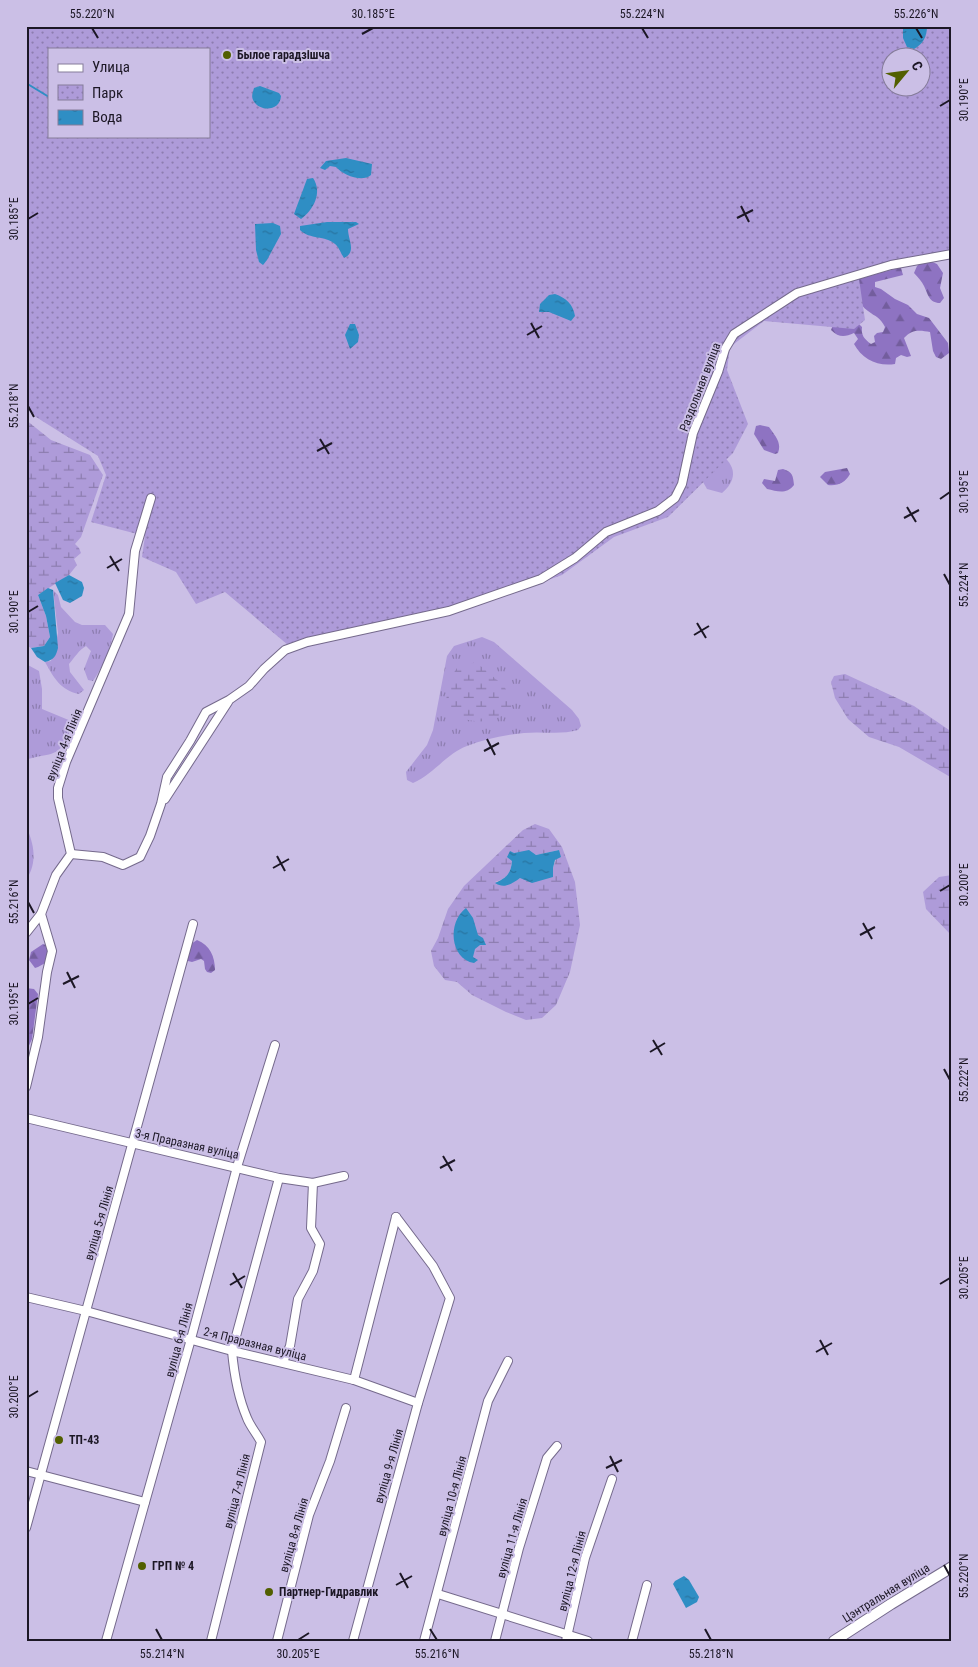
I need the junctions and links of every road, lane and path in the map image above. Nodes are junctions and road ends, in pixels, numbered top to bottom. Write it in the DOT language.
graph roads {
  1 [pos="952,254"];
  2 [pos="151,498"];
  3 [pos="229,700"];
  4 [pos="161,804"];
  5 [pos="71,854"];
  6 [pos="41,914"];
  7 [pos="193,924"];
  8 [pos="26,933"];
  9 [pos="275,1045"];
  10 [pos="26,1088"];
  11 [pos="26,1118"];
  12 [pos="132,1144"];
  13 [pos="237,1167"];
  14 [pos="344,1176"];
  15 [pos="279,1178"];
  16 [pos="312,1183"];
  17 [pos="26,1297"];
  18 [pos="86,1311"];
  19 [pos="191,1339"];
  20 [pos="232,1351"];
  21 [pos="508,1361"];
  22 [pos="283,1362"];
  23 [pos="354,1380"];
  24 [pos="418,1403"];
  25 [pos="346,1408"];
  26 [pos="557,1446"];
  27 [pos="26,1471"];
  28 [pos="41,1475"];
  29 [pos="612,1479"];
  30 [pos="145,1502"];
  31 [pos="26,1528"];
  32 [pos="952,1567"];
  33 [pos="647,1585"];
  34 [pos="438,1594"];
  35 [pos="503,1613"];
  36 [pos="567,1638"];
  37 [pos="106,1641"];
  38 [pos="211,1641"];
  39 [pos="277,1641"];
  40 [pos="353,1641"];
  41 [pos="424,1641"];
  42 [pos="495,1641"];
  43 [pos="588,1641"];
  44 [pos="632,1641"];
  45 [pos="834,1641"];
  1 -- 3 [label="street, Раздольная вуліца"];
  2 -- 5 [label="street, вуліца 4-я Лінія"];
  3 -- 4 [label="street"];
  3 -- 4 [label="street"];
  4 -- 5 [label="street"];
  5 -- 6 [label="street"];
  6 -- 8 [label="street"];
  6 -- 10 [label="street"];
  7 -- 12 [label="street, вуліца 5-я Лінія"];
  9 -- 13 [label="street, вуліца 6-я Лінія"];
  11 -- 12 [label="street, 3-я Праразная вуліца"];
  12 -- 13 [label="street, 3-я Праразная вуліца"];
  12 -- 18 [label="street, вуліца 5-я Лінія"];
  13 -- 15 [label="street, 3-я Праразная вуліца"];
  13 -- 19 [label="street, вуліца 6-я Лінія"];
  14 -- 16 [label="street, 3-я Праразная вуліца"];
  15 -- 16 [label="street, 3-я Праразная вуліца"];
  15 -- 20 [label="street"];
  16 -- 22 [label="street"];
  17 -- 18 [label="street, 2-я Праразная вуліца"];
  18 -- 19 [label="street, 2-я Праразная вуліца"];
  18 -- 28 [label="street, вуліца 5-я Лінія"];
  19 -- 20 [label="street, 2-я Праразная вуліца"];
  19 -- 30 [label="street, вуліца 6-я Лінія"];
  20 -- 22 [label="street, 2-я Праразная вуліца"];
  20 -- 38 [label="street, вуліца 7-я Лінія"];
  21 -- 34 [label="street, вуліца 10-я Лінія"];
  22 -- 23 [label="street, 2-я Праразная вуліца"];
  23 -- 24 [label="street, 2-я Праразная вуліца"];
  23 -- 24 [label="street, вуліца 9-я Лінія"];
  24 -- 40 [label="street, вуліца 9-я Лінія"];
  25 -- 39 [label="street, вуліца 8-я Лінія"];
  26 -- 35 [label="street, вуліца 11-я Лінія"];
  27 -- 28 [label="street"];
  28 -- 30 [label="street"];
  28 -- 31 [label="street, вуліца 5-я Лінія"];
  29 -- 36 [label="street, вуліца 12-я Лінія"];
  30 -- 37 [label="street, вуліца 6-я Лінія"];
  32 -- 45 [label="street, Цэнтральная вуліца"];
  33 -- 44 [label="street"];
  34 -- 35 [label="street"];
  34 -- 41 [label="street, вуліца 10-я Лінія"];
  35 -- 36 [label="street"];
  35 -- 42 [label="street, вуліца 11-я Лінія"];
  36 -- 43 [label="street"];
}
